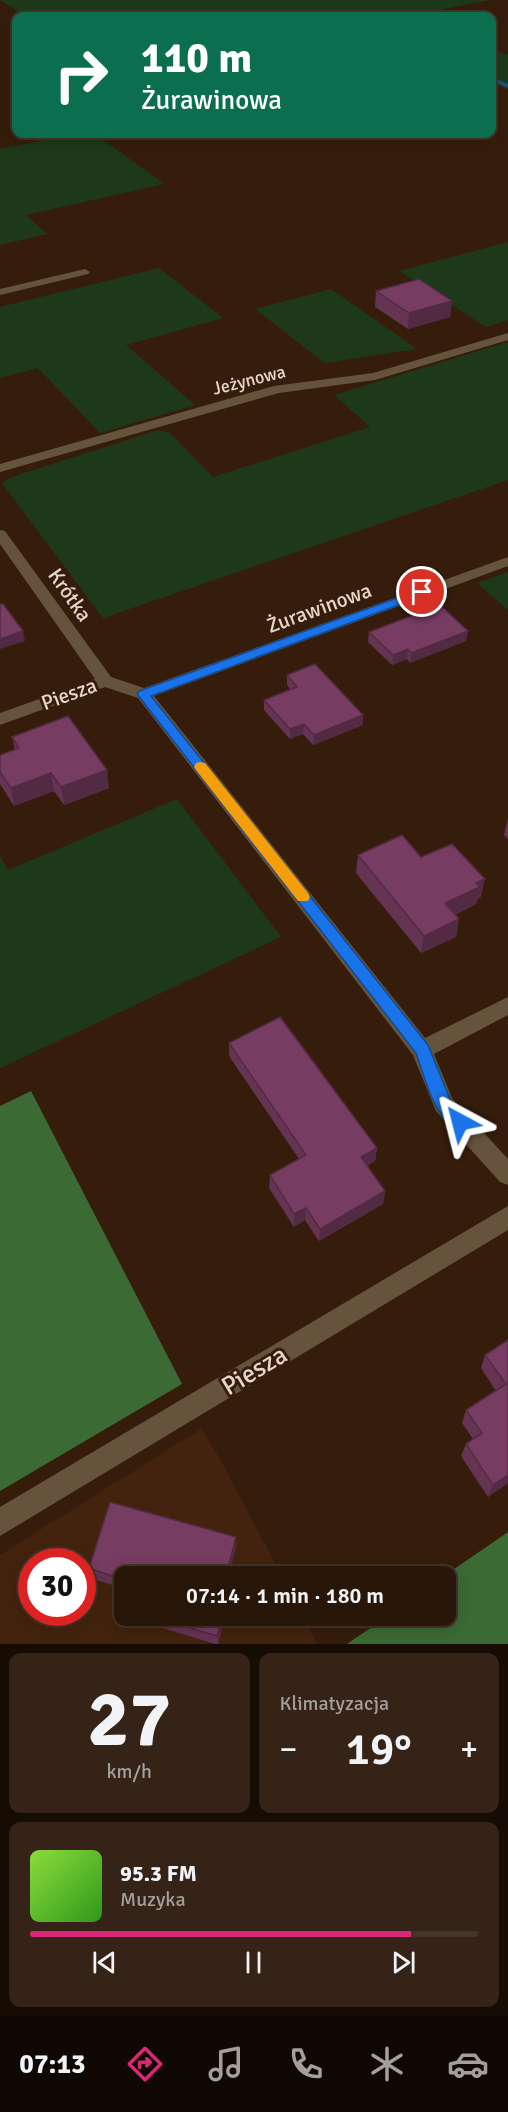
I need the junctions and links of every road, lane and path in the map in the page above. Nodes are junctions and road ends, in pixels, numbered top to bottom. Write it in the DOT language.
graph roads {
  1 [pos="85,272"];
  2 [pos="0,292"];
  3 [pos="508,336"];
  4 [pos="0,468"];
  5 [pos="0,534"];
  6 [pos="508,561"];
  7 [pos="105,681"];
  8 [pos="144,694"];
  9 [pos="0,719"];
  10 [pos="508,1005"];
  11 [pos="422,1050"];
  12 [pos="508,1175"];
  13 [pos="508,1217"];
  14 [pos="0,1522"];
  1 -- 2 [label="lane"];
  3 -- 4 [label="street, Jeżynowa"];
  5 -- 7 [label="street, Krótka"];
  6 -- 8 [label="street, Żurawinowa"];
  7 -- 8 [label="street, Piesza"];
  7 -- 9 [label="street, Piesza"];
  8 -- 11 [label="street"];
  10 -- 11 [label="street"];
  11 -- 12 [label="street"];
  13 -- 14 [label="street, Piesza"];
}
